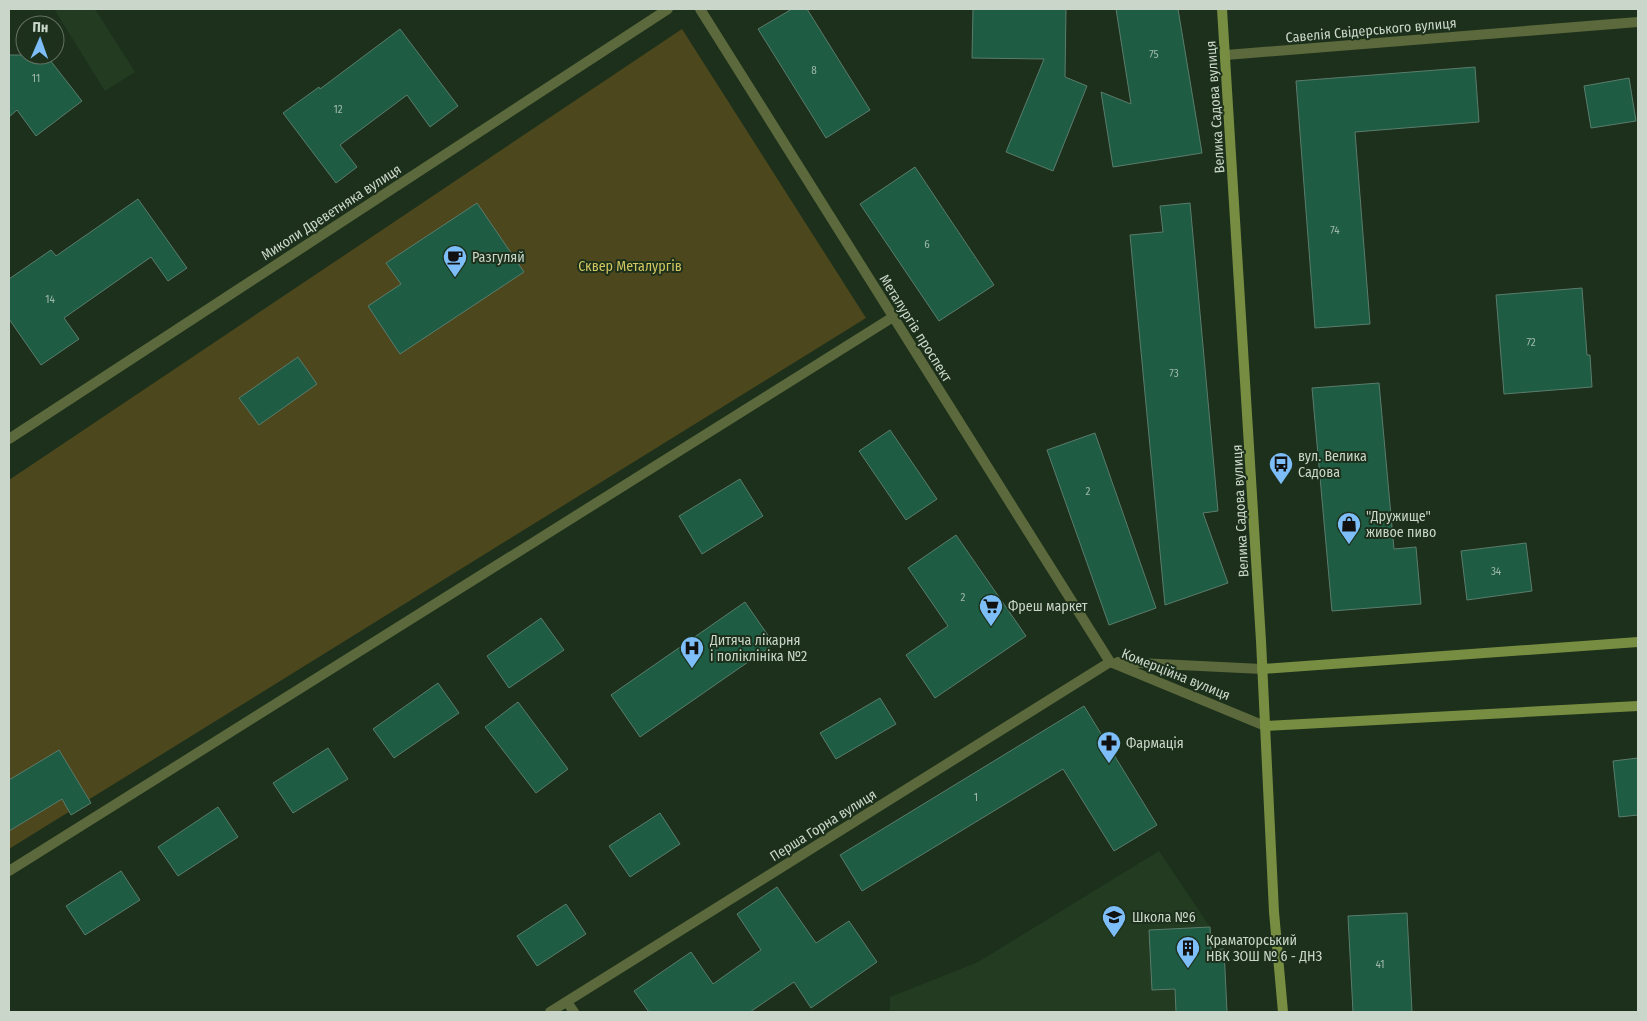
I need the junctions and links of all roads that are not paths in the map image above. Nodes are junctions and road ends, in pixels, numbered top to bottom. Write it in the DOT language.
graph roads {
  1 [pos="668,9"];
  2 [pos="700,9"];
  3 [pos="1222,9"];
  4 [pos="1638,22"];
  5 [pos="1226,56"];
  6 [pos="893,317"];
  7 [pos="9,439"];
  8 [pos="1638,642"];
  9 [pos="1110,662"];
  10 [pos="1262,669"];
  11 [pos="1638,706"];
  12 [pos="1265,726"];
  13 [pos="9,871"];
  14 [pos="567,1002"];
  15 [pos="550,1012"];
  16 [pos="574,1012"];
  17 [pos="1283,1012"];
  1 -- 7 [label="street, Миколи Древетняка вулиця"];
  2 -- 6 [label="street, Металургів проспект"];
  3 -- 5 [label="street, Велика Садова вулиця"];
  4 -- 5 [label="street, Савелія Свідерського вулиця"];
  5 -- 10 [label="street, Велика Садова вулиця"];
  6 -- 9 [label="street, Металургів проспект"];
  6 -- 13 [label="street"];
  8 -- 10 [label="street, Комерційна вулиця"];
  9 -- 10 [label="street, Комерційна вулиця"];
  9 -- 12 [label="street, Комерційна вулиця"];
  9 -- 14 [label="street, Перша Горна вулиця"];
  10 -- 12 [label="street, Велика Садова вулиця"];
  11 -- 12 [label="street, Комерційна вулиця"];
  12 -- 17 [label="street, Велика Садова вулиця"];
  14 -- 15 [label="street, Перша Горна вулиця"];
  14 -- 16 [label="street"];
}
